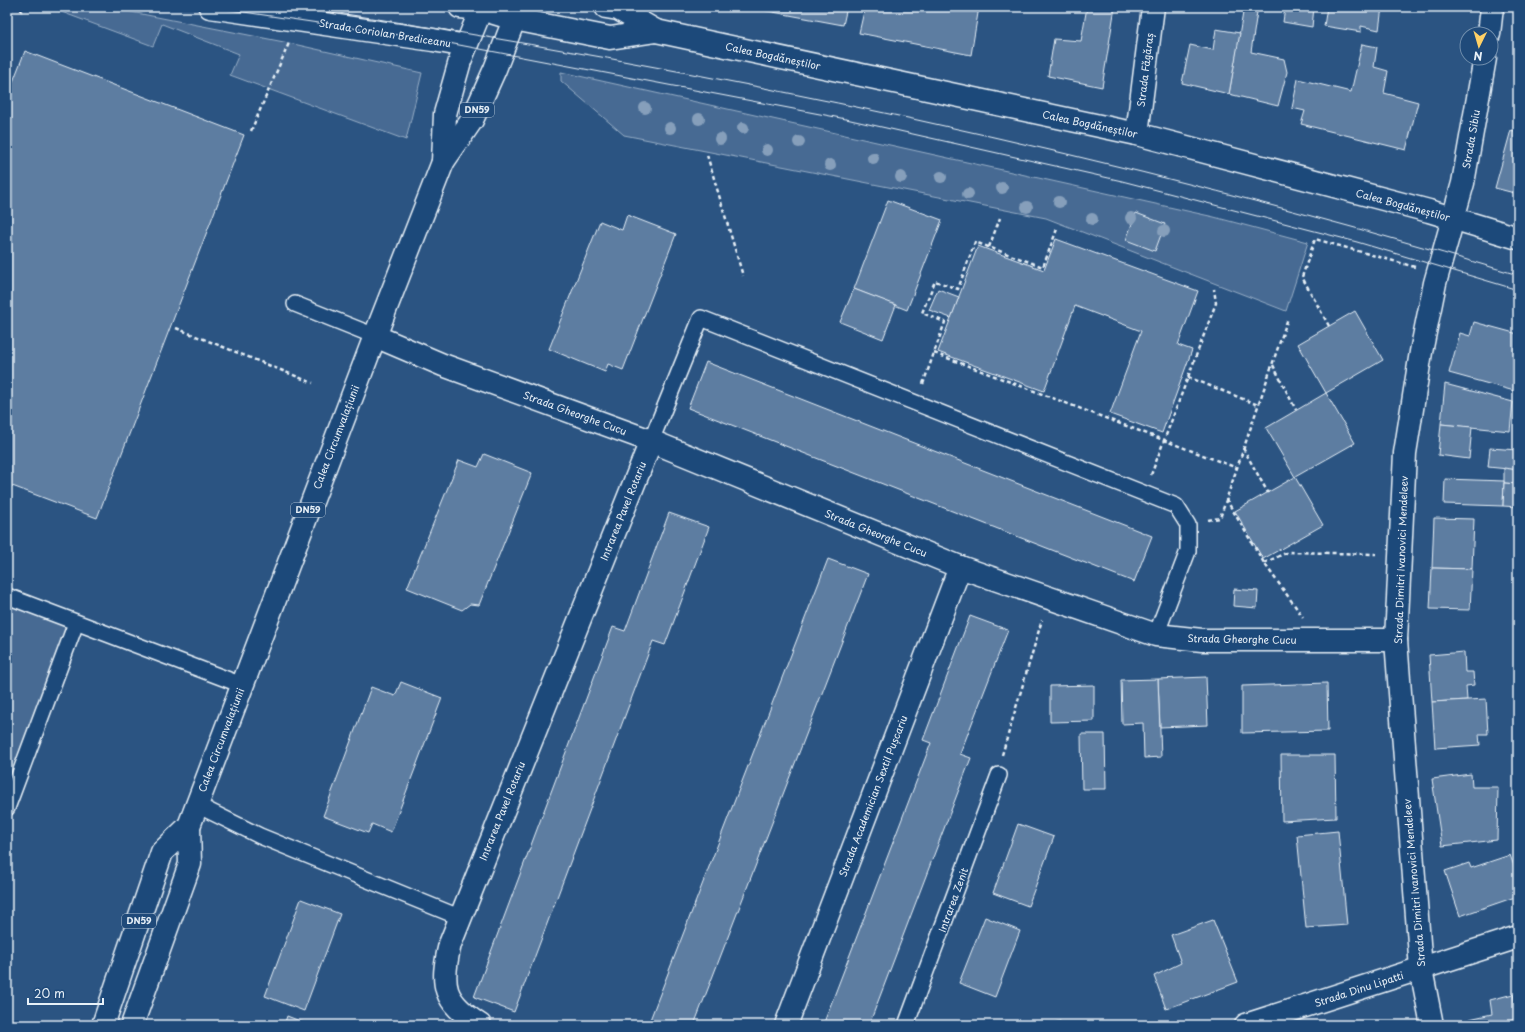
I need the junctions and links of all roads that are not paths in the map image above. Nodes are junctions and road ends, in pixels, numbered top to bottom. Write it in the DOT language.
graph roads {
  1 [pos="210,7"];
  2 [pos="606,7"];
  3 [pos="1153,7"];
  4 [pos="1492,7"];
  5 [pos="477,8"];
  6 [pos="516,13"];
  7 [pos="1490,26"];
  8 [pos="656,31"];
  9 [pos="466,46"];
  10 [pos="1484,66"];
  11 [pos="1137,134"];
  12 [pos="443,162"];
  13 [pos="1453,218"];
  14 [pos="1518,238"];
  15 [pos="295,304"];
  16 [pos="375,336"];
  17 [pos="651,441"];
  18 [pos="960,567"];
  19 [pos="7,596"];
  20 [pos="76,623"];
  21 [pos="1156,634"];
  22 [pos="1396,640"];
  23 [pos="242,685"];
  24 [pos="999,776"];
  25 [pos="196,805"];
  26 [pos="7,808"];
  27 [pos="188,826"];
  28 [pos="459,917"];
  29 [pos="1518,937"];
  30 [pos="1421,969"];
  31 [pos="102,1025"];
  32 [pos="132,1025"];
  33 [pos="480,1025"];
  34 [pos="786,1025"];
  35 [pos="906,1025"];
  36 [pos="1246,1025"];
  37 [pos="1432,1025"];
  1 -- 9 [label="street, Strada Coriolan Brediceanu"];
  2 -- 8 [label="street, Calea Bogdăneștilor"];
  3 -- 11 [label="street, Strada Făgăraș"];
  4 -- 7 [label="street"];
  5 -- 6 [label="street, Calea Bogdăneștilor"];
  5 -- 9 [label="street, Calea Circumvalațiunii / DN59"];
  6 -- 8 [label="street, Calea Bogdăneștilor"];
  6 -- 12 [label="street, Calea Circumvalațiunii / DN59"];
  8 -- 11 [label="street, Calea Bogdăneștilor"];
  9 -- 12 [label="street, Calea Circumvalațiunii / DN59"];
  10 -- 13 [label="street, Strada Sibiu"];
  11 -- 13 [label="street, Calea Bogdăneștilor"];
  12 -- 16 [label="street, Calea Circumvalațiunii / DN59"];
  13 -- 14 [label="street, Calea Bogdăneștilor"];
  13 -- 22 [label="street, Strada Dimitri Ivanovici Mendeleev"];
  15 -- 16 [label="lane"];
  16 -- 17 [label="street, Strada Gheorghe Cucu"];
  16 -- 23 [label="street, Calea Circumvalațiunii / DN59"];
  17 -- 18 [label="street, Strada Gheorghe Cucu"];
  17 -- 21 [label="lane"];
  17 -- 28 [label="street, Intrarea Pavel Rotariu"];
  18 -- 21 [label="street, Strada Gheorghe Cucu"];
  18 -- 34 [label="street, Strada Academician Sextil Pușcariu"];
  19 -- 20 [label="lane"];
  20 -- 23 [label="lane"];
  20 -- 26 [label="lane"];
  21 -- 22 [label="street, Strada Gheorghe Cucu"];
  22 -- 30 [label="street, Strada Dimitri Ivanovici Mendeleev"];
  23 -- 25 [label="street, Calea Circumvalațiunii / DN59"];
  24 -- 35 [label="lane, Intrarea Zenit"];
  25 -- 27 [label="street, Calea Circumvalațiunii / DN59"];
  25 -- 28 [label="lane"];
  27 -- 31 [label="street, Calea Circumvalațiunii / DN59"];
  27 -- 32 [label="street, Calea Circumvalațiunii / DN59"];
  28 -- 33 [label="street, Intrarea Pavel Rotariu"];
  29 -- 30 [label="street, Strada Dinu Lipatti"];
  30 -- 36 [label="street, Strada Dinu Lipatti"];
  30 -- 37 [label="street, Strada Dimitri Ivanovici Mendeleev"];
}
